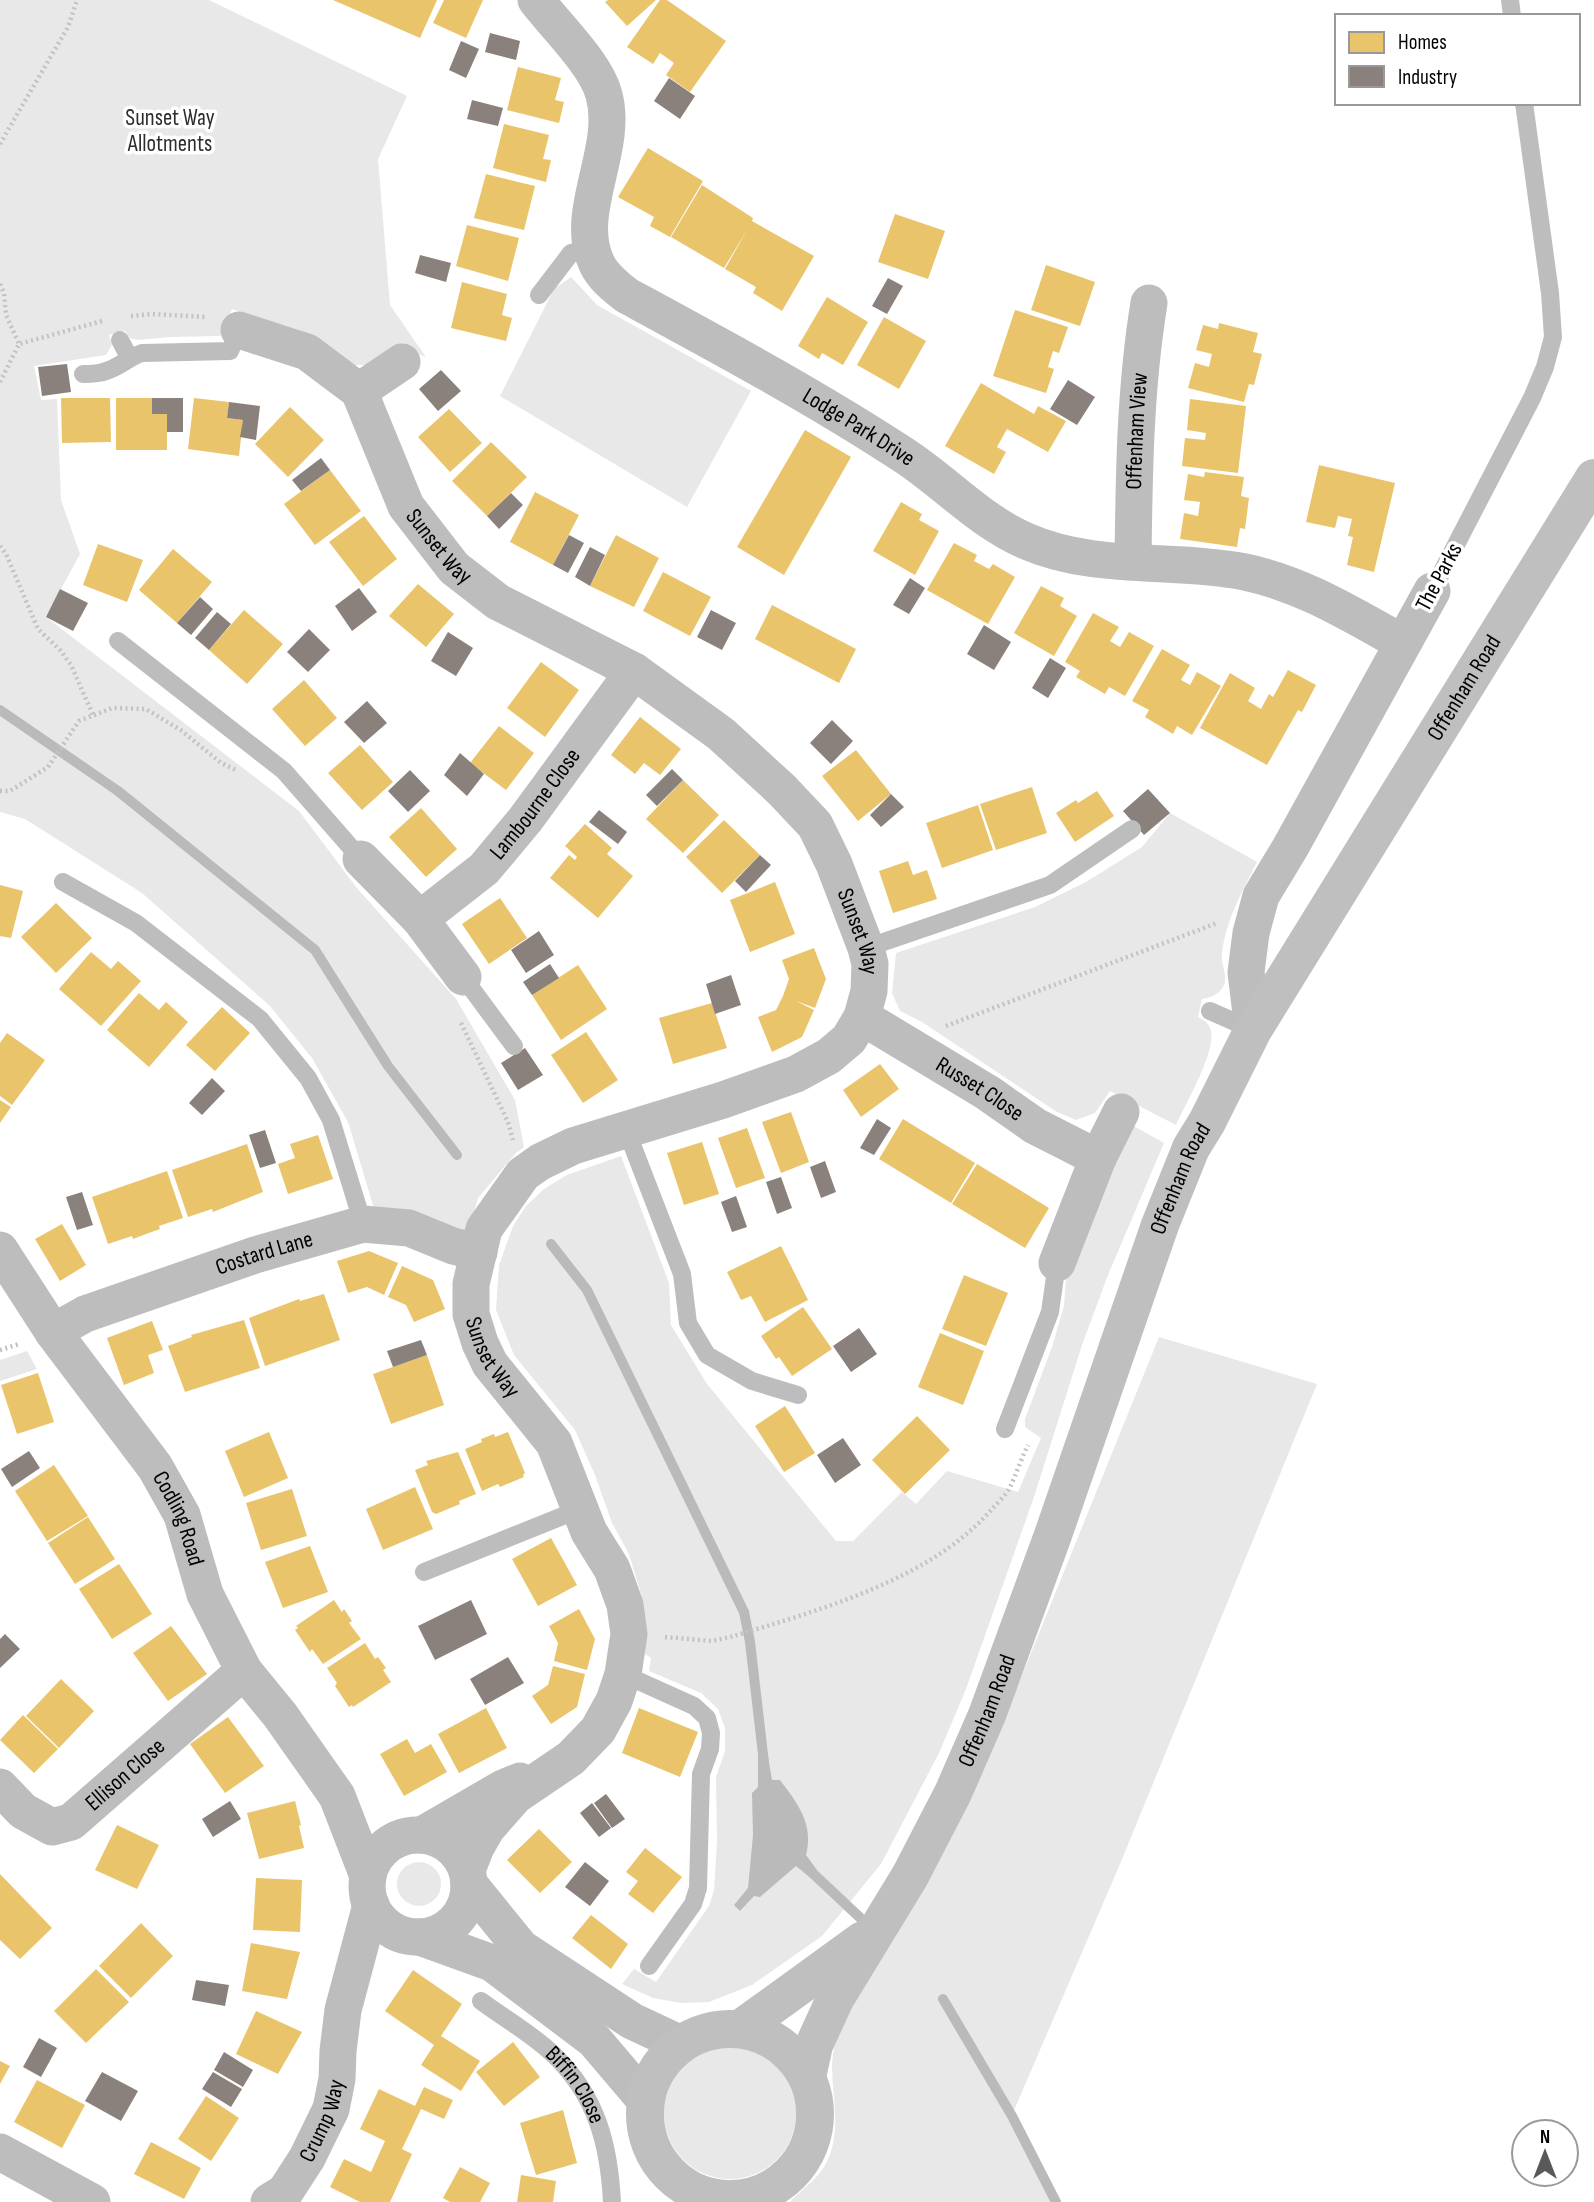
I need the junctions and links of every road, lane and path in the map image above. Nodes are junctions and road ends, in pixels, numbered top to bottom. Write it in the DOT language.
graph roads {
  1 [pos="77,0"];
  2 [pos="536,0"];
  3 [pos="1524,105"];
  4 [pos="0,144"];
  5 [pos="592,248"];
  6 [pos="0,284"];
  7 [pos="539,295"];
  8 [pos="1149,303"];
  9 [pos="239,330"];
  10 [pos="120,340"];
  11 [pos="19,344"];
  12 [pos="129,357"];
  13 [pos="402,362"];
  14 [pos="83,374"];
  15 [pos="359,391"];
  16 [pos="1594,478"];
  17 [pos="0,545"];
  18 [pos="1133,561"];
  19 [pos="1432,591"];
  20 [pos="118,641"];
  21 [pos="1403,643"];
  22 [pos="634,671"];
  23 [pos="93,715"];
  24 [pos="242,773"];
  25 [pos="0,791"];
  26 [pos="1132,829"];
  27 [pos="360,859"];
  28 [pos="63,882"];
  29 [pos="1258,908"];
  30 [pos="420,919"];
  31 [pos="866,948"];
  32 [pos="463,977"];
  33 [pos="1210,1011"];
  34 [pos="862,1017"];
  35 [pos="1253,1030"];
  36 [pos="903,1042"];
  37 [pos="514,1046"];
  38 [pos="1121,1112"];
  39 [pos="626,1129"];
  40 [pos="1098,1158"];
  41 [pos="523,1174"];
  42 [pos="363,1224"];
  43 [pos="0,1250"];
  44 [pos="479,1252"];
  45 [pos="1057,1264"];
  46 [pos="53,1332"];
  47 [pos="798,1395"];
  48 [pos="1005,1429"];
  49 [pos="580,1509"];
  50 [pos="424,1572"];
  51 [pos="629,1634"];
  52 [pos="244,1671"];
  53 [pos="623,1674"];
  54 [pos="557,1767"];
  55 [pos="0,1787"];
  56 [pos="337,1796"];
  57 [pos="415,1835"];
  58 [pos="468,1877"];
  59 [pos="369,1890"];
  60 [pos="875,1931"];
  61 [pos="413,1936"];
  62 [pos="649,1966"];
  63 [pos="481,2001"];
  64 [pos="342,2023"];
  65 [pos="740,2029"];
  66 [pos="681,2044"];
  67 [pos="807,2077"];
  68 [pos="645,2100"];
  69 [pos="0,2152"];
  70 [pos="678,2190"];
  71 [pos="774,2191"];
  72 [pos="286,2199"];
  73 [pos="92,2202"];
  74 [pos="612,2202"];
  1 -- 4 [label="path"];
  2 -- 5 [label="street, Lodge Park Drive"];
  3 -- 19 [label="lane, The Parks"];
  5 -- 7 [label="lane"];
  5 -- 18 [label="street, Lodge Park Drive"];
  6 -- 11 [label="path"];
  8 -- 18 [label="street, Offenham View"];
  9 -- 12 [label="lane"];
  9 -- 15 [label="street"];
  10 -- 12 [label="lane"];
  12 -- 14 [label="lane"];
  13 -- 15 [label="street"];
  15 -- 22 [label="street, Sunset Way"];
  16 -- 35 [label="main road, Offenham Road"];
  17 -- 23 [label="path"];
  18 -- 21 [label="street, Lodge Park Drive"];
  19 -- 21 [label="street, The Parks"];
  20 -- 27 [label="lane"];
  21 -- 29 [label="street, The Parks"];
  22 -- 30 [label="street, Lambourne Close"];
  22 -- 31 [label="street, Sunset Way"];
  23 -- 24 [label="path"];
  23 -- 25 [label="path"];
  26 -- 31 [label="lane"];
  27 -- 30 [label="street"];
  28 -- 42 [label="lane"];
  29 -- 35 [label="street, The Parks"];
  29 -- 36 [label="path"];
  30 -- 32 [label="street"];
  31 -- 34 [label="street, Sunset Way"];
  32 -- 37 [label="lane"];
  32 -- 41 [label="path"];
  33 -- 35 [label="lane"];
  34 -- 36 [label="street, Russet Close"];
  34 -- 39 [label="street, Sunset Way"];
  35 -- 60 [label="main road, Offenham Road"];
  36 -- 40 [label="street, Russet Close"];
  38 -- 40 [label="street"];
  39 -- 41 [label="street, Sunset Way"];
  39 -- 47 [label="lane"];
  40 -- 45 [label="street"];
  41 -- 44 [label="street, Sunset Way"];
  42 -- 44 [label="street, Costard Lane"];
  42 -- 46 [label="street, Costard Lane"];
  43 -- 46 [label="street, Codling Road"];
  44 -- 49 [label="street, Sunset Way"];
  45 -- 48 [label="lane"];
  46 -- 52 [label="street, Codling Road"];
  48 -- 51 [label="path"];
  49 -- 50 [label="lane"];
  49 -- 51 [label="street, Sunset Way"];
  51 -- 53 [label="street, Sunset Way"];
  52 -- 55 [label="street, Ellison Close"];
  52 -- 56 [label="street, Codling Road"];
  53 -- 54 [label="street, Sunset Way"];
  53 -- 62 [label="lane"];
  54 -- 57 [label="street, Sunset Way"];
  54 -- 58 [label="street, Sunset Way"];
  56 -- 57 [label="street, Codling Road"];
  56 -- 59 [label="street, Codling Road"];
  57 -- 58 [label="street"];
  57 -- 59 [label="street"];
  58 -- 61 [label="street"];
  58 -- 66 [label="street"];
  59 -- 61 [label="street"];
  59 -- 64 [label="street, Crump Way"];
  60 -- 65 [label="main road, Offenham Road"];
  60 -- 67 [label="main road, Offenham Road"];
  61 -- 64 [label="street, Crump Way"];
  61 -- 68 [label="street"];
  63 -- 74 [label="lane, Biffin Close"];
  64 -- 72 [label="street, Crump Way"];
  65 -- 66 [label="main road"];
  65 -- 67 [label="main road"];
  66 -- 68 [label="main road"];
  67 -- 71 [label="main road"];
  68 -- 70 [label="main road"];
  69 -- 73 [label="street"];
  70 -- 71 [label="main road"];
}
